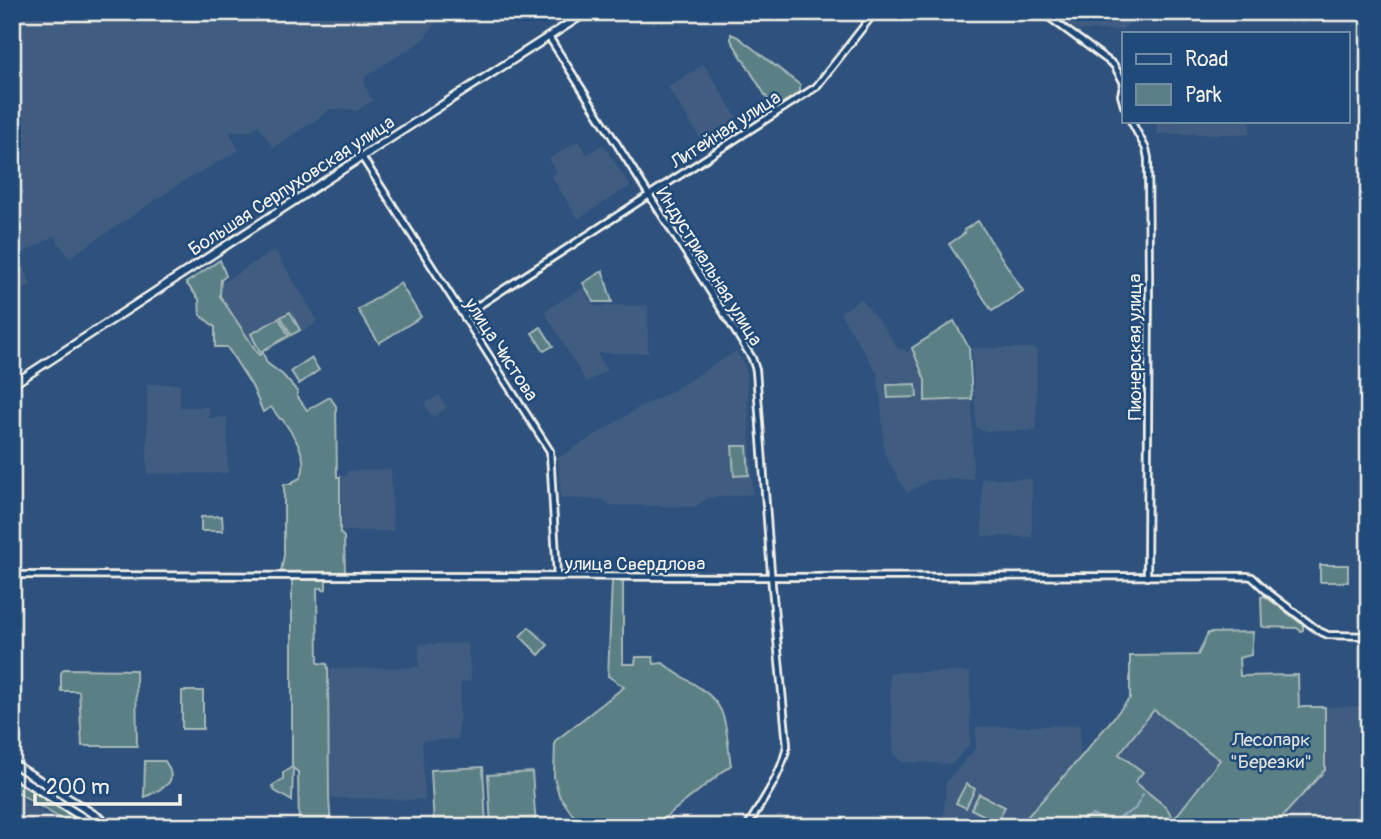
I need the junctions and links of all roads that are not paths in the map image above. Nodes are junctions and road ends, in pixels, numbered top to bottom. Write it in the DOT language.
graph roads {
  1 [pos="587,12"];
  2 [pos="875,12"];
  3 [pos="1042,12"];
  4 [pos="549,37"];
  5 [pos="1122,79"];
  6 [pos="1131,122"];
  7 [pos="362,157"];
  8 [pos="649,195"];
  9 [pos="464,315"];
  10 [pos="12,385"];
  11 [pos="12,575"];
  12 [pos="557,576"];
  13 [pos="771,577"];
  14 [pos="1147,577"];
  15 [pos="1369,636"];
  16 [pos="12,763"];
  17 [pos="12,773"];
  18 [pos="79,804"];
  19 [pos="74,811"];
  20 [pos="98,827"];
  21 [pos="114,827"];
  22 [pos="747,827"];
  1 -- 4 [label="main road, Большая Серпуховская улица"];
  2 -- 8 [label="street, Литейная улица"];
  3 -- 5 [label="street"];
  4 -- 7 [label="main road, Большая Серпуховская улица"];
  4 -- 8 [label="street, Индустриальная улица"];
  6 -- 14 [label="street, Пионерская улица"];
  7 -- 9 [label="street, улица Чистова"];
  7 -- 10 [label="main road, Большая Серпуховская улица"];
  8 -- 9 [label="street, Литейная улица"];
  8 -- 13 [label="street, Индустриальная улица"];
  9 -- 12 [label="street, улица Чистова"];
  11 -- 12 [label="street, улица Свердлова"];
  12 -- 13 [label="street, улица Свердлова"];
  13 -- 14 [label="street, улица Свердлова"];
  13 -- 22 [label="street, Индустриальная улица"];
  14 -- 15 [label="street, улица Свердлова"];
  16 -- 18 [label="main road"];
  17 -- 19 [label="main road"];
  18 -- 19 [label="main road"];
  18 -- 21 [label="main road"];
  19 -- 20 [label="main road"];
}
